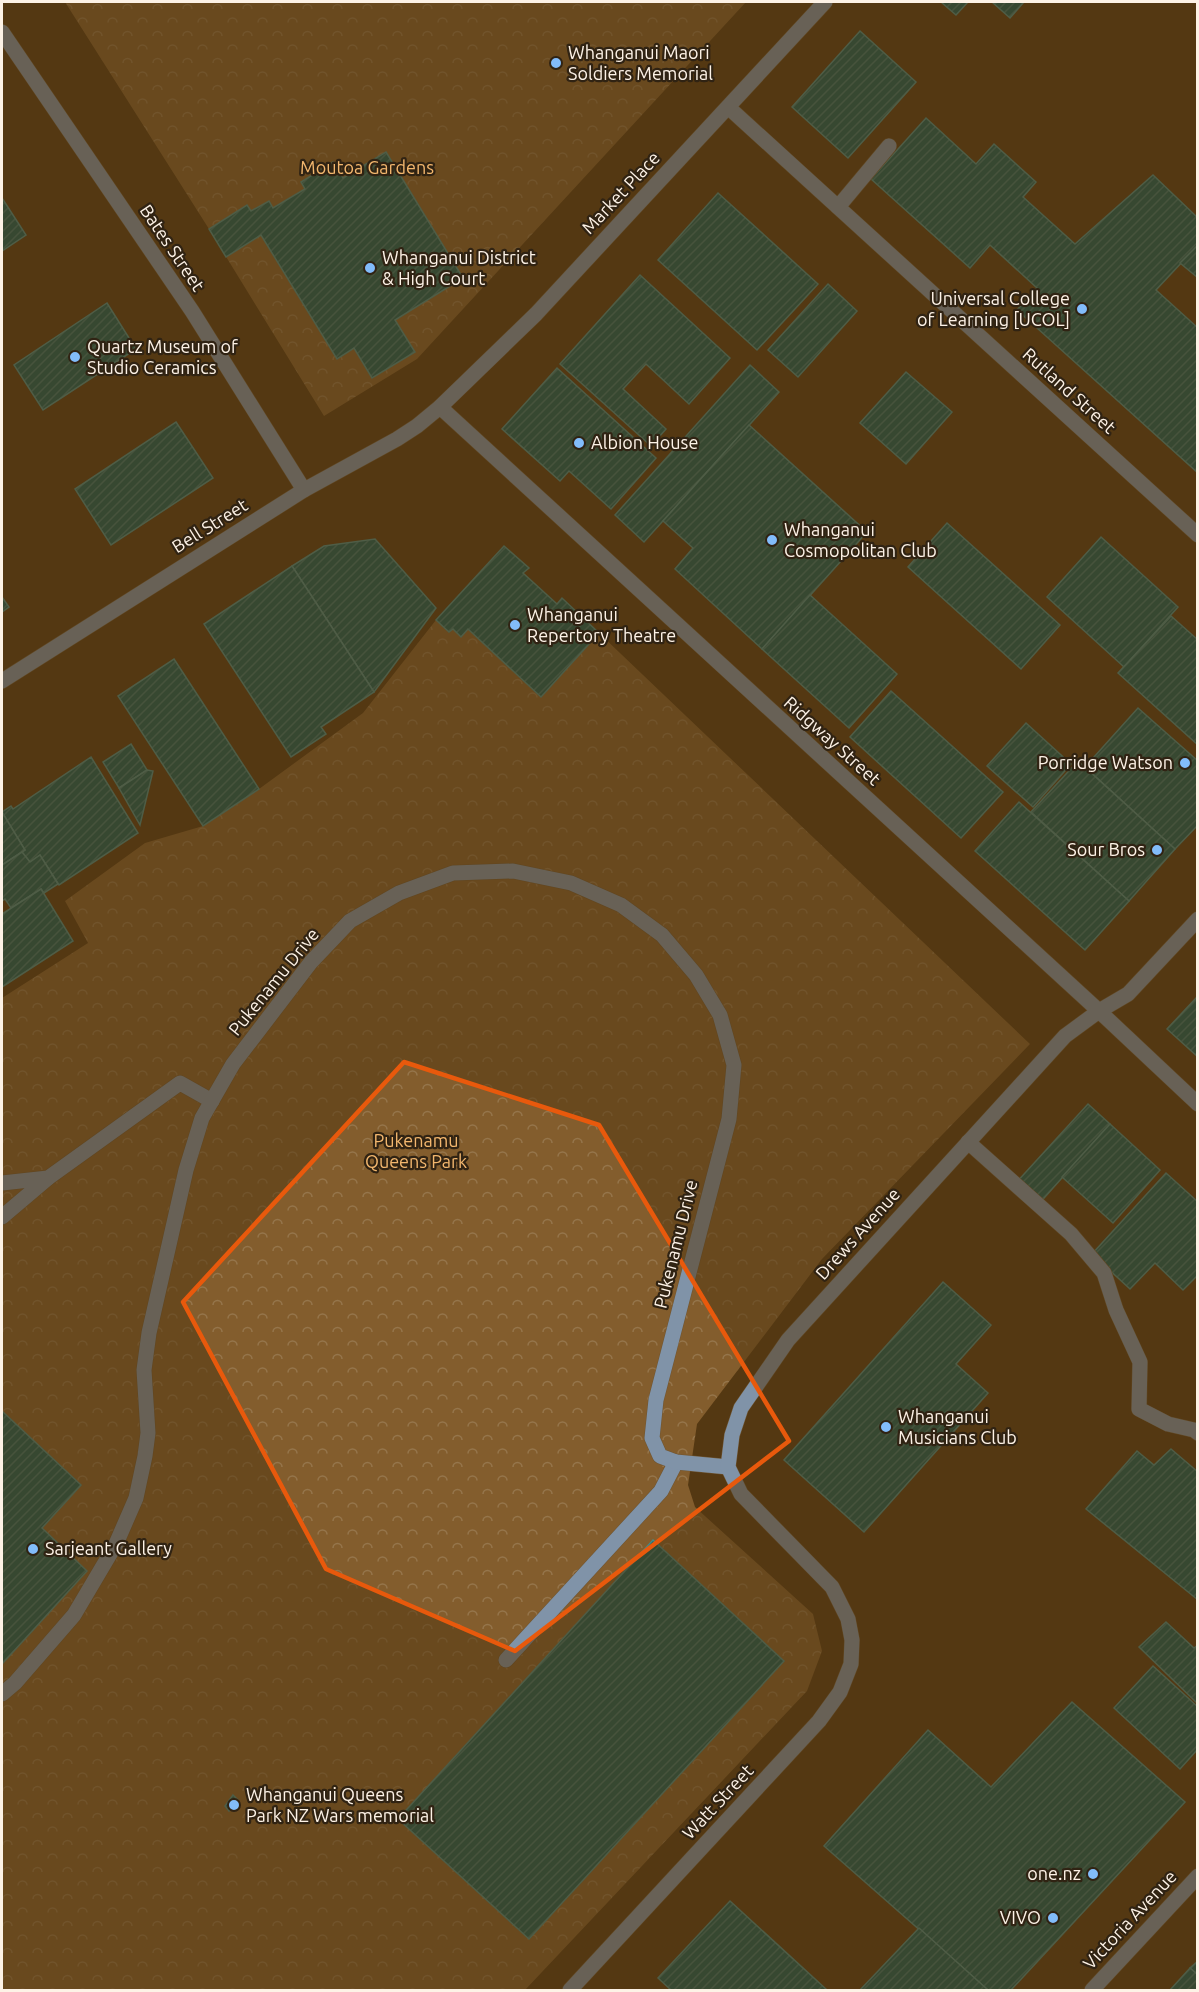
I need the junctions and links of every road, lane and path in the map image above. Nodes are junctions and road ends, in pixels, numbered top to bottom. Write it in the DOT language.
graph roads {
  1 [pos="825,2"];
  2 [pos="2,32"];
  3 [pos="728,107"];
  4 [pos="889,146"];
  5 [pos="838,207"];
  6 [pos="440,407"];
  7 [pos="304,490"];
  8 [pos="1197,535"];
  9 [pos="2,681"];
  10 [pos="1197,918"];
  11 [pos="1099,1011"];
  12 [pos="212,1101"];
  13 [pos="1197,1104"];
  14 [pos="968,1142"];
  15 [pos="48,1178"];
  16 [pos="2,1183"];
  17 [pos="2,1217"];
  18 [pos="1197,1433"];
  19 [pos="676,1461"];
  20 [pos="728,1467"];
  21 [pos="506,1660"];
  22 [pos="2,1694"];
  23 [pos="1197,1876"];
  24 [pos="570,1990"];
  25 [pos="1092,1990"];
  1 -- 3 [label="street, Market Place"];
  2 -- 7 [label="street, Bates Street"];
  3 -- 5 [label="street, Rutland Street"];
  3 -- 6 [label="street, Market Place"];
  4 -- 5 [label="street"];
  5 -- 8 [label="street, Rutland Street"];
  6 -- 7 [label="street, Bell Street"];
  6 -- 11 [label="street, Ridgway Street"];
  7 -- 9 [label="street, Bell Street"];
  10 -- 11 [label="street, Drews Avenue"];
  11 -- 13 [label="street, Ridgway Street"];
  11 -- 14 [label="street, Drews Avenue"];
  12 -- 15 [label="street"];
  12 -- 19 [label="street, Pukenamu Drive"];
  12 -- 22 [label="street, Pukenamu Drive"];
  14 -- 18 [label="street"];
  14 -- 20 [label="street, Drews Avenue"];
  15 -- 16 [label="street"];
  15 -- 17 [label="street"];
  19 -- 20 [label="street"];
  19 -- 21 [label="street"];
  20 -- 24 [label="street, Watt Street"];
  23 -- 25 [label="street, Victoria Avenue"];
}
